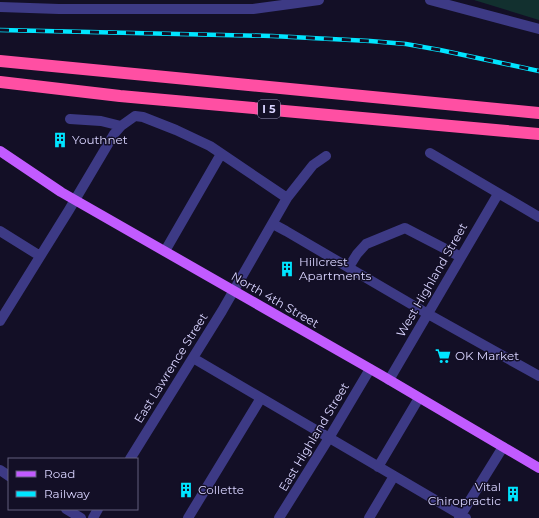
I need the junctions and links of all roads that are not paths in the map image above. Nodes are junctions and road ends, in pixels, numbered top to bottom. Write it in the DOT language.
graph roads {
  1 [pos="319,0"];
  2 [pos="430,0"];
  3 [pos="285,2"];
  4 [pos="102,4"];
  5 [pos="173,4"];
  6 [pos="200,4"];
  7 [pos="0,7"];
  8 [pos="539,29"];
  9 [pos="0,61"];
  10 [pos="0,82"];
  11 [pos="539,113"];
  12 [pos="70,119"];
  13 [pos="121,126"];
  14 [pos="539,134"];
  15 [pos="0,151"];
  16 [pos="430,153"];
  17 [pos="221,154"];
  18 [pos="326,156"];
  19 [pos="498,194"];
  20 [pos="288,198"];
  21 [pos="75,199"];
  22 [pos="539,218"];
  23 [pos="273,224"];
  24 [pos="0,231"];
  25 [pos="165,251"];
  26 [pos="40,256"];
  27 [pos="461,257"];
  28 [pos="348,268"];
  29 [pos="234,291"];
  30 [pos="428,314"];
  31 [pos="1,317"];
  32 [pos="192,358"];
  33 [pos="370,369"];
  34 [pos="539,376"];
  35 [pos="389,380"];
  36 [pos="261,398"];
  37 [pos="419,398"];
  38 [pos="330,438"];
  39 [pos="503,447"];
  40 [pos="131,458"];
  41 [pos="378,467"];
  42 [pos="539,468"];
  43 [pos="394,476"];
  44 [pos="68,510"];
  45 [pos="462,517"];
  46 [pos="81,518"];
  47 [pos="188,518"];
  48 [pos="279,518"];
  49 [pos="369,518"];
  1 -- 3 [label="street"];
  2 -- 8 [label="street"];
  3 -- 6 [label="street"];
  4 -- 5 [label="street"];
  4 -- 7 [label="street"];
  5 -- 6 [label="street"];
  9 -- 11 [label="highway, I 5"];
  10 -- 14 [label="highway, I 5"];
  12 -- 13 [label="street"];
  13 -- 17 [label="street"];
  13 -- 21 [label="street"];
  15 -- 21 [label="main road, North 4th Street"];
  16 -- 19 [label="street"];
  17 -- 20 [label="street"];
  17 -- 25 [label="street"];
  18 -- 20 [label="street, East Lawrence Street"];
  19 -- 22 [label="street"];
  19 -- 27 [label="street, West Highland Street"];
  20 -- 23 [label="street, East Lawrence Street"];
  21 -- 25 [label="main road, North 4th Street"];
  21 -- 26 [label="street"];
  23 -- 28 [label="street"];
  23 -- 29 [label="street, East Lawrence Street"];
  24 -- 26 [label="street"];
  25 -- 29 [label="main road, North 4th Street"];
  26 -- 31 [label="street"];
  27 -- 28 [label="street"];
  27 -- 30 [label="street, West Highland Street"];
  28 -- 30 [label="street"];
  29 -- 32 [label="street, East Lawrence Street"];
  29 -- 33 [label="main road, North 4th Street"];
  30 -- 34 [label="street"];
  30 -- 35 [label="street, West Highland Street"];
  32 -- 36 [label="street"];
  32 -- 40 [label="street, East Lawrence Street"];
  33 -- 35 [label="main road, North 4th Street"];
  33 -- 38 [label="street, East Highland Street"];
  35 -- 37 [label="main road, North 4th Street"];
  36 -- 38 [label="street"];
  36 -- 47 [label="street"];
  37 -- 39 [label="main road, North 4th Street"];
  37 -- 41 [label="street"];
  38 -- 41 [label="street"];
  38 -- 48 [label="street, East Highland Street"];
  39 -- 42 [label="main road, North 4th Street"];
  39 -- 45 [label="street"];
  41 -- 43 [label="street"];
  43 -- 45 [label="street"];
  43 -- 49 [label="street"];
  44 -- 46 [label="street"];
}
